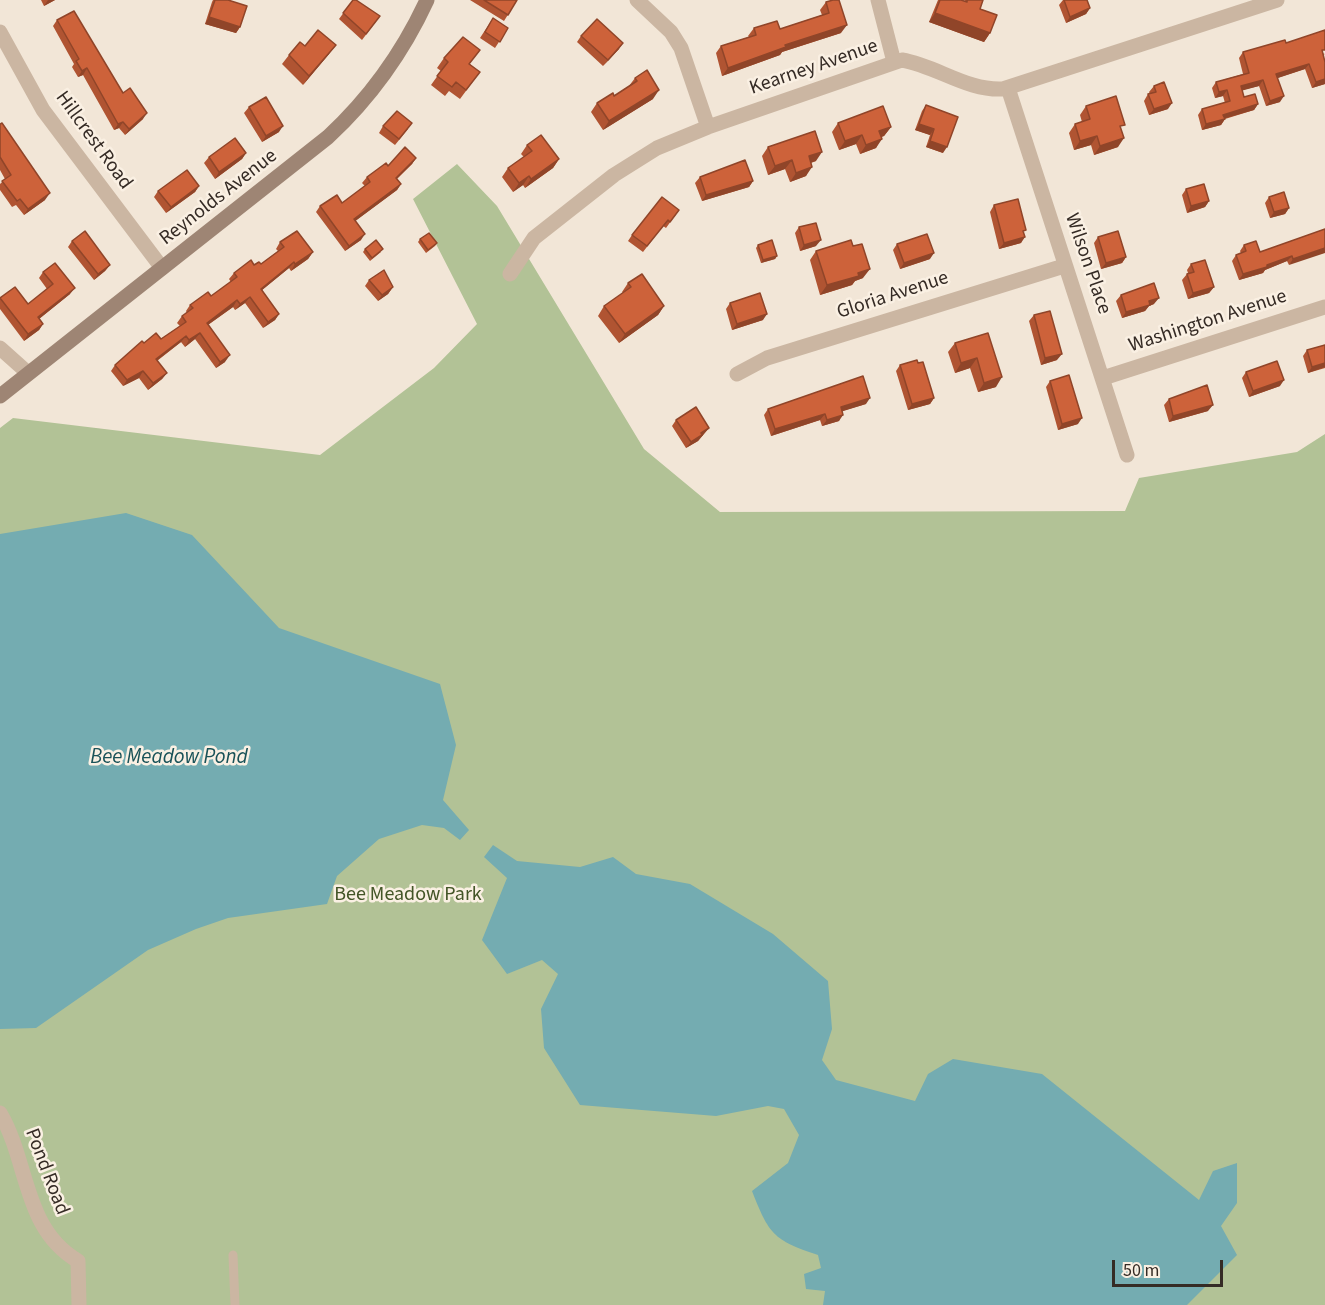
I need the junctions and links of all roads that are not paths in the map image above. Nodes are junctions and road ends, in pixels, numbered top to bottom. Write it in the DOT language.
graph roads {
  1 [pos="427,0"];
  2 [pos="637,0"];
  3 [pos="878,0"];
  4 [pos="1277,0"];
  5 [pos="0,32"];
  6 [pos="894,62"];
  7 [pos="1008,88"];
  8 [pos="708,127"];
  9 [pos="1064,266"];
  10 [pos="162,268"];
  11 [pos="510,274"];
  12 [pos="1325,307"];
  13 [pos="0,348"];
  14 [pos="28,373"];
  15 [pos="737,374"];
  16 [pos="1103,378"];
  17 [pos="0,396"];
  18 [pos="1127,455"];
  19 [pos="0,1113"];
  20 [pos="233,1255"];
  21 [pos="80,1305"];
  22 [pos="235,1305"];
  1 -- 10 [label="street, Reynolds Avenue"];
  2 -- 8 [label="street"];
  3 -- 6 [label="street"];
  4 -- 7 [label="street, Kearney Avenue"];
  5 -- 10 [label="street, Hillcrest Road"];
  6 -- 7 [label="street, Kearney Avenue"];
  6 -- 8 [label="street, Kearney Avenue"];
  7 -- 9 [label="street, Wilson Place"];
  8 -- 11 [label="street, Kearney Avenue"];
  9 -- 15 [label="street, Gloria Avenue"];
  9 -- 16 [label="street, Wilson Place"];
  10 -- 14 [label="street, Reynolds Avenue"];
  12 -- 16 [label="street, Washington Avenue"];
  13 -- 14 [label="street"];
  14 -- 17 [label="street, Reynolds Avenue"];
  16 -- 18 [label="street, Wilson Place"];
  19 -- 21 [label="street, Pond Road"];
  20 -- 22 [label="lane"];
}
